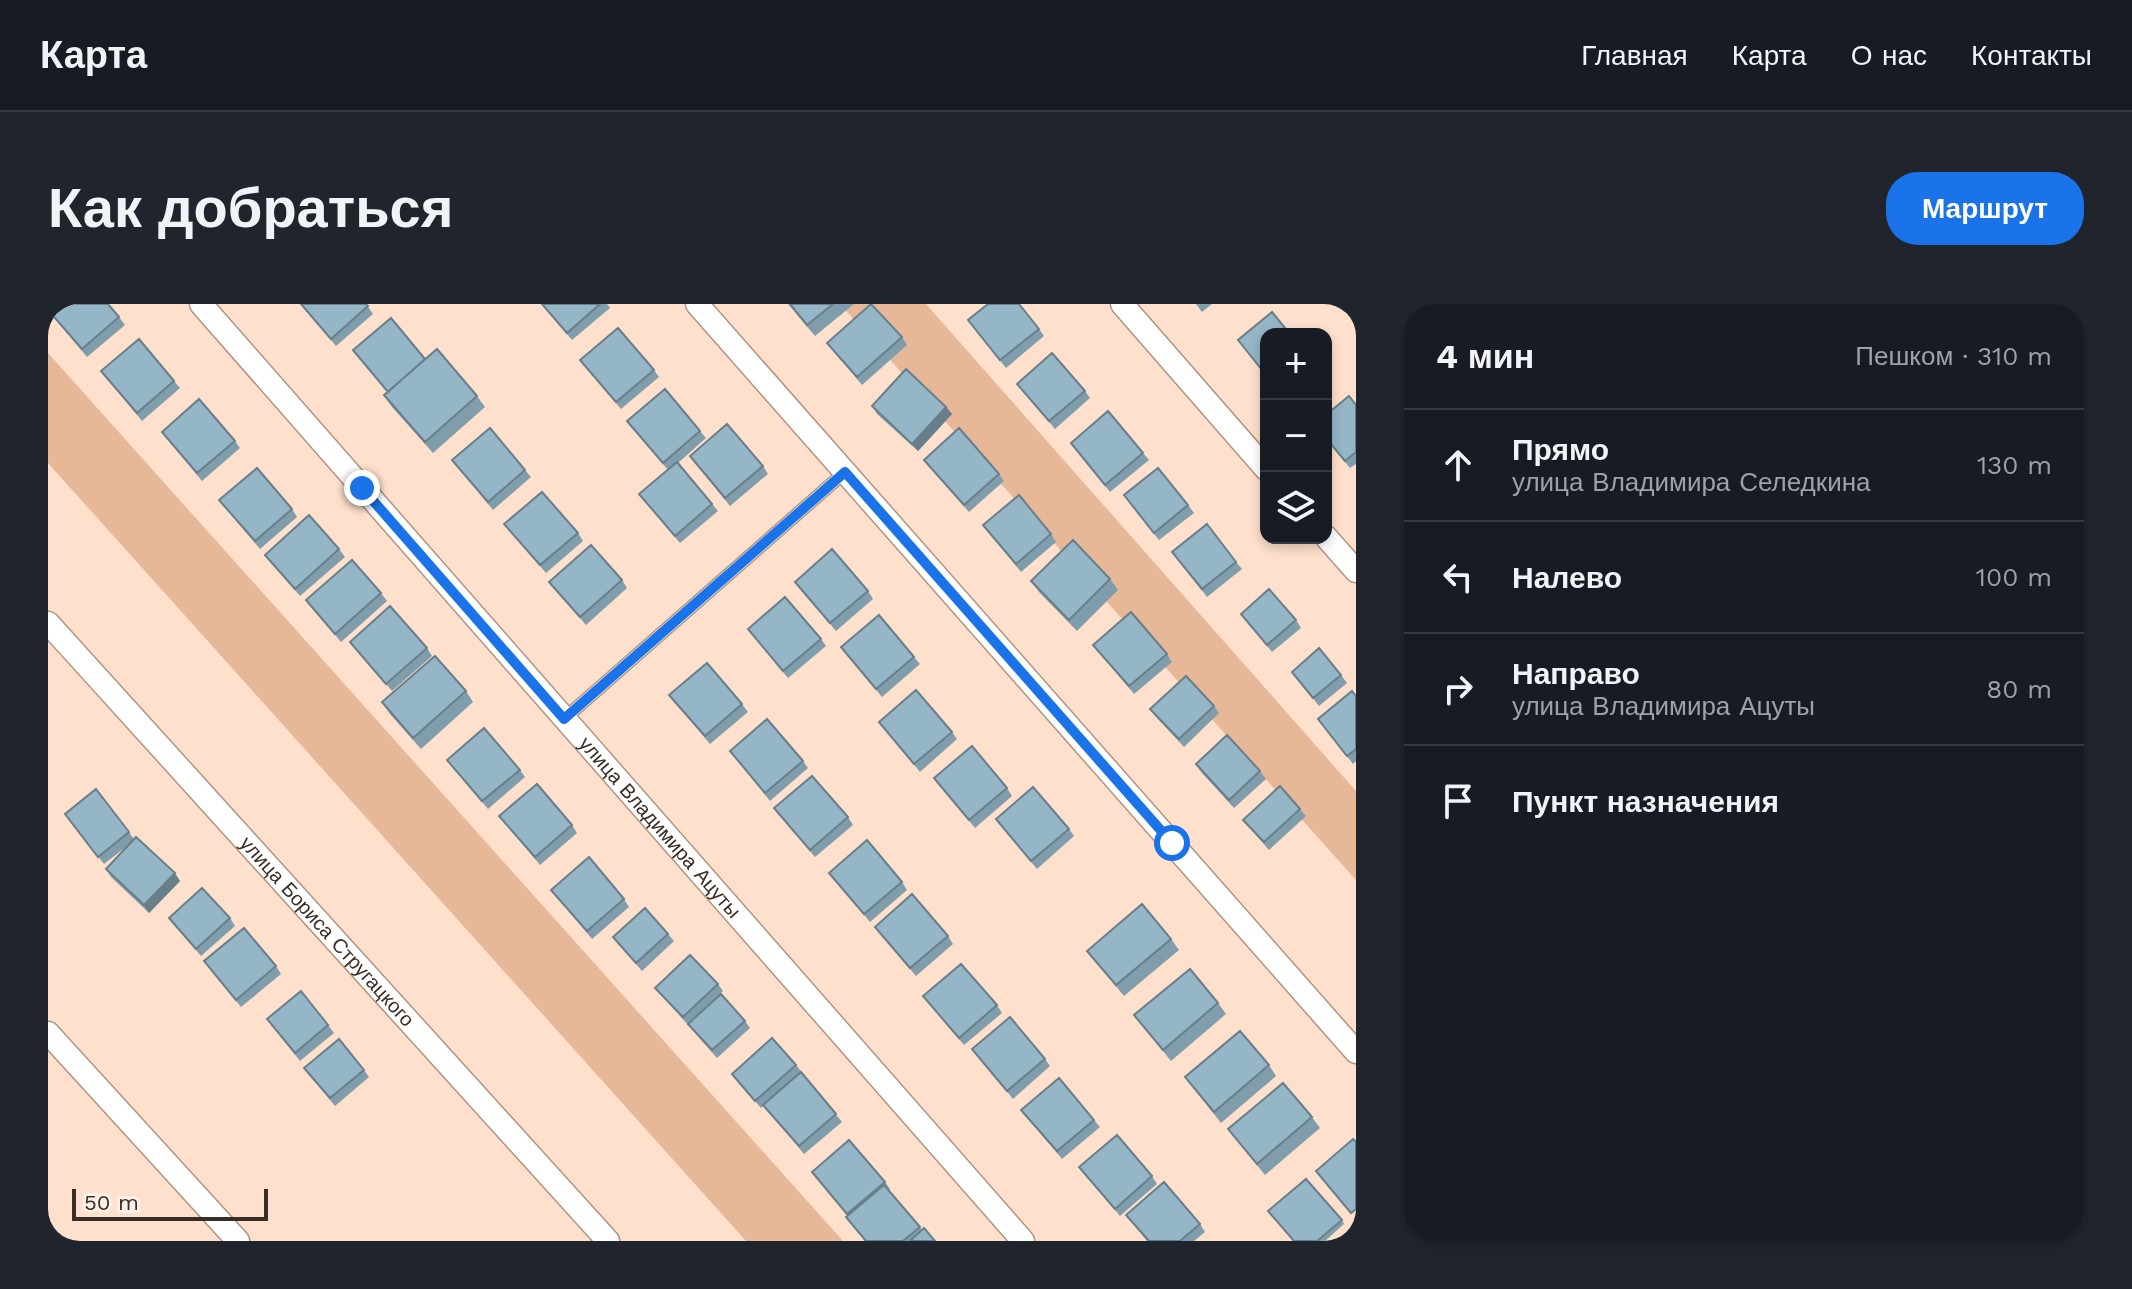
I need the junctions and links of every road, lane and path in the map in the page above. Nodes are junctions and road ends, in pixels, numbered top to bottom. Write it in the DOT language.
graph roads {
  1 [pos="201,304"];
  2 [pos="697,304"];
  3 [pos="1122,304"];
  4 [pos="1260,462"];
  5 [pos="845,472"];
  6 [pos="1332,544"];
  7 [pos="1356,571"];
  8 [pos="48,623"];
  9 [pos="564,719"];
  10 [pos="48,1033"];
  11 [pos="1356,1052"];
  12 [pos="238,1241"];
  13 [pos="608,1241"];
  14 [pos="1023,1241"];
  1 -- 9 [label="street, улица Владимира Ацуты"];
  2 -- 5 [label="street"];
  3 -- 4 [label="street"];
  5 -- 9 [label="lane"];
  5 -- 11 [label="street"];
  6 -- 7 [label="street"];
  8 -- 13 [label="street, улица Бориса Стругацкого"];
  9 -- 14 [label="street, улица Владимира Ацуты"];
  10 -- 12 [label="street"];
}
